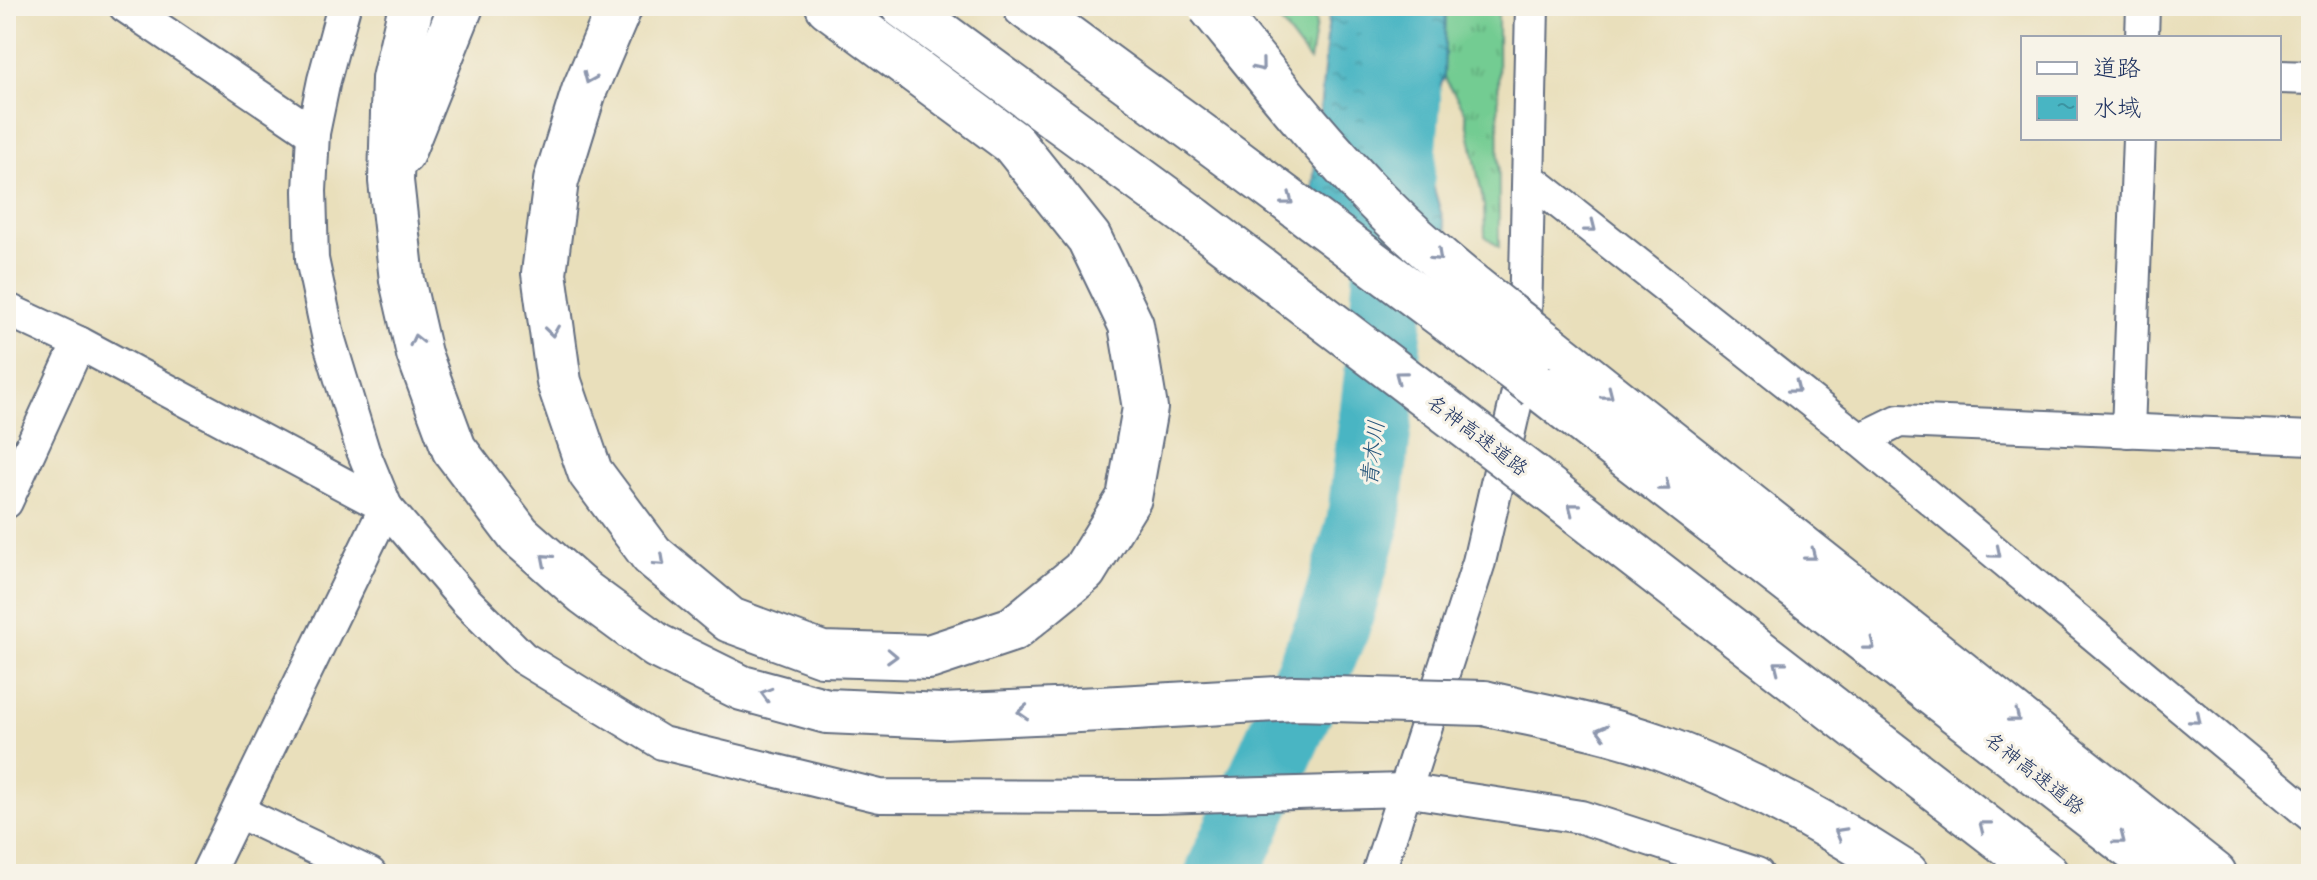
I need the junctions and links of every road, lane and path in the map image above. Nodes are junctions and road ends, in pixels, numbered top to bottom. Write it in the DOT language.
graph roads {
  1 [pos="125,6"];
  2 [pos="344,6"];
  3 [pos="411,6"];
  4 [pos="461,6"];
  5 [pos="620,6"];
  6 [pos="828,6"];
  7 [pos="903,6"];
  8 [pos="1025,6"];
  9 [pos="1210,6"];
  10 [pos="1532,6"];
  11 [pos="2143,6"];
  12 [pos="2142,36"];
  13 [pos="2281,77"];
  14 [pos="2311,78"];
  15 [pos="313,133"];
  16 [pos="2139,140"];
  17 [pos="1530,179"];
  18 [pos="391,181"];
  19 [pos="6,309"];
  20 [pos="79,343"];
  21 [pos="1542,366"];
  22 [pos="2128,431"];
  23 [pos="2311,438"];
  24 [pos="1860,440"];
  25 [pos="6,502"];
  26 [pos="386,507"];
  27 [pos="1404,790"];
  28 [pos="239,812"];
  29 [pos="2311,815"];
  30 [pos="207,874"];
  31 [pos="370,874"];
  32 [pos="1378,874"];
  33 [pos="1757,874"];
  34 [pos="1906,874"];
  35 [pos="2046,874"];
  36 [pos="2165,874"];
  37 [pos="2214,874"];
  1 -- 15 [label="street"];
  2 -- 15 [label="street"];
  3 -- 18 [label="highway"];
  4 -- 18 [label="highway"];
  5 -- 6 [label="highway, one-way"];
  35 -- 7 [label="highway, 名神高速道路, one-way, bridge"];
  8 -- 21 [label="highway, 名神高速道路, one-way, bridge"];
  9 -- 21 [label="highway, one-way, bridge"];
  10 -- 17 [label="street"];
  11 -- 12 [label="street"];
  13 -- 14 [label="street"];
  15 -- 26 [label="street"];
  16 -- 22 [label="street"];
  17 -- 24 [label="street, one-way"];
  17 -- 27 [label="street"];
  34 -- 18 [label="highway, one-way, bridge"];
  19 -- 20 [label="street"];
  20 -- 25 [label="street"];
  20 -- 26 [label="street"];
  21 -- 36 [label="highway, 名神高速道路, one-way"];
  21 -- 37 [label="highway, one-way"];
  22 -- 23 [label="street"];
  22 -- 24 [label="street"];
  24 -- 29 [label="street, one-way"];
  26 -- 27 [label="street"];
  26 -- 28 [label="street"];
  27 -- 32 [label="street"];
  27 -- 33 [label="street"];
  28 -- 30 [label="street"];
  28 -- 31 [label="street"];
}
